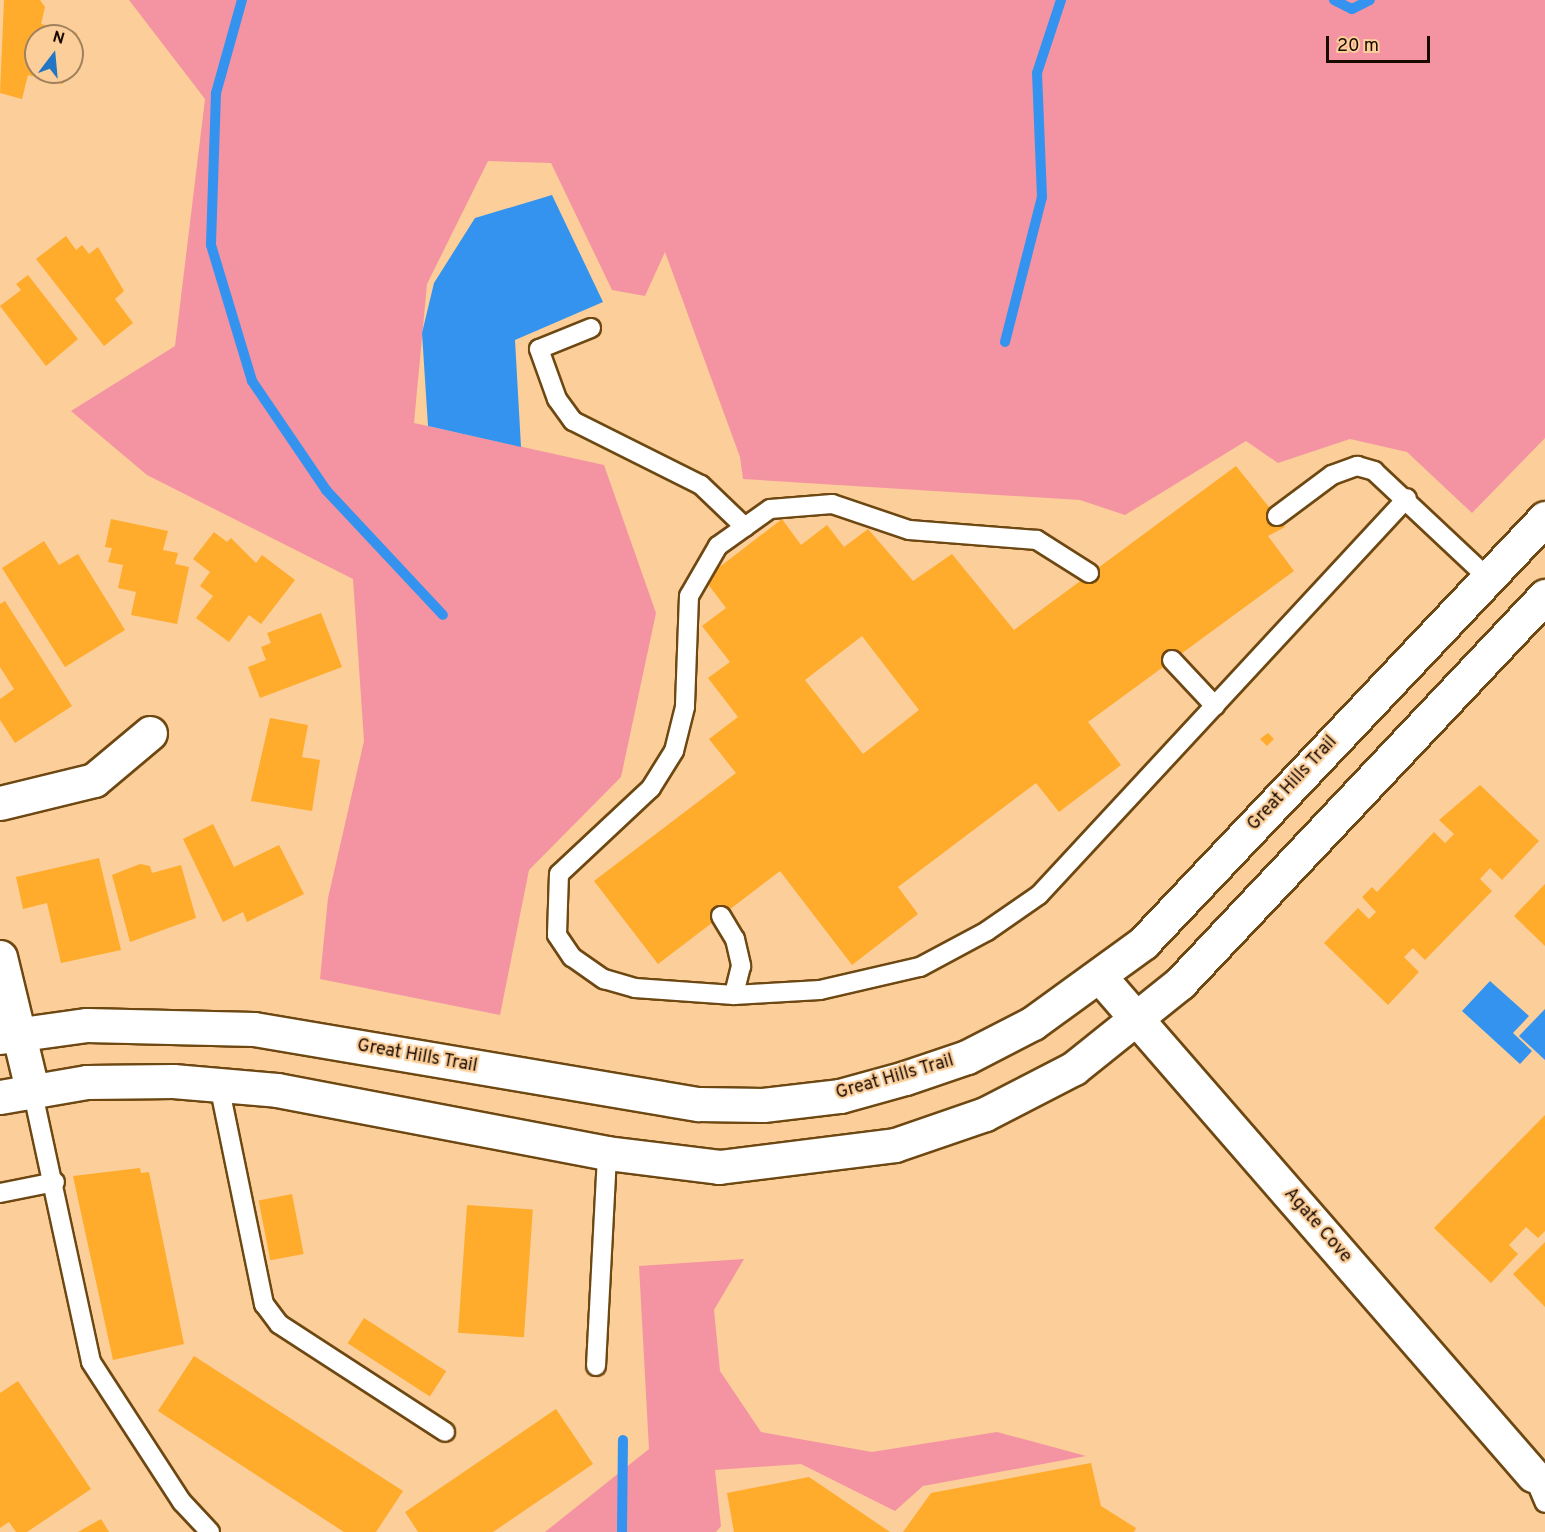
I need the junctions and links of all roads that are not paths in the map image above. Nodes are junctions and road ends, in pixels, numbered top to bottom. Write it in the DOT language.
graph roads {
  1 [pos="591,328"];
  2 [pos="1407,498"];
  3 [pos="1277,516"];
  4 [pos="1545,518"];
  5 [pos="745,527"];
  6 [pos="1089,573"];
  7 [pos="1488,578"];
  8 [pos="1545,596"];
  9 [pos="1172,660"];
  10 [pos="1215,706"];
  11 [pos="150,733"];
  12 [pos="0,803"];
  13 [pos="721,916"];
  14 [pos="0,957"];
  15 [pos="1101,978"];
  16 [pos="734,995"];
  17 [pos="1137,1019"];
  18 [pos="8,1035"];
  19 [pos="219,1085"];
  20 [pos="32,1089"];
  21 [pos="0,1097"];
  22 [pos="607,1154"];
  23 [pos="55,1182"];
  24 [pos="0,1193"];
  25 [pos="596,1366"];
  26 [pos="446,1432"];
  27 [pos="1539,1489"];
  28 [pos="210,1532"];
  1 -- 5 [label="lane"];
  2 -- 3 [label="lane"];
  2 -- 7 [label="lane"];
  2 -- 10 [label="lane"];
  4 -- 7 [label="street, Great Hills Trail"];
  5 -- 6 [label="lane"];
  5 -- 16 [label="lane"];
  7 -- 15 [label="street, Great Hills Trail"];
  8 -- 17 [label="street"];
  9 -- 10 [label="lane"];
  10 -- 16 [label="lane"];
  11 -- 12 [label="street"];
  13 -- 16 [label="lane"];
  14 -- 18 [label="street"];
  15 -- 17 [label="street, Agate Cove"];
  15 -- 18 [label="street, Great Hills Trail"];
  17 -- 22 [label="street"];
  17 -- 27 [label="street, Agate Cove"];
  18 -- 20 [label="street"];
  19 -- 20 [label="street"];
  19 -- 22 [label="street"];
  19 -- 26 [label="lane"];
  20 -- 21 [label="street"];
  20 -- 23 [label="lane"];
  22 -- 25 [label="lane"];
  23 -- 24 [label="lane"];
  23 -- 28 [label="lane"];
}
